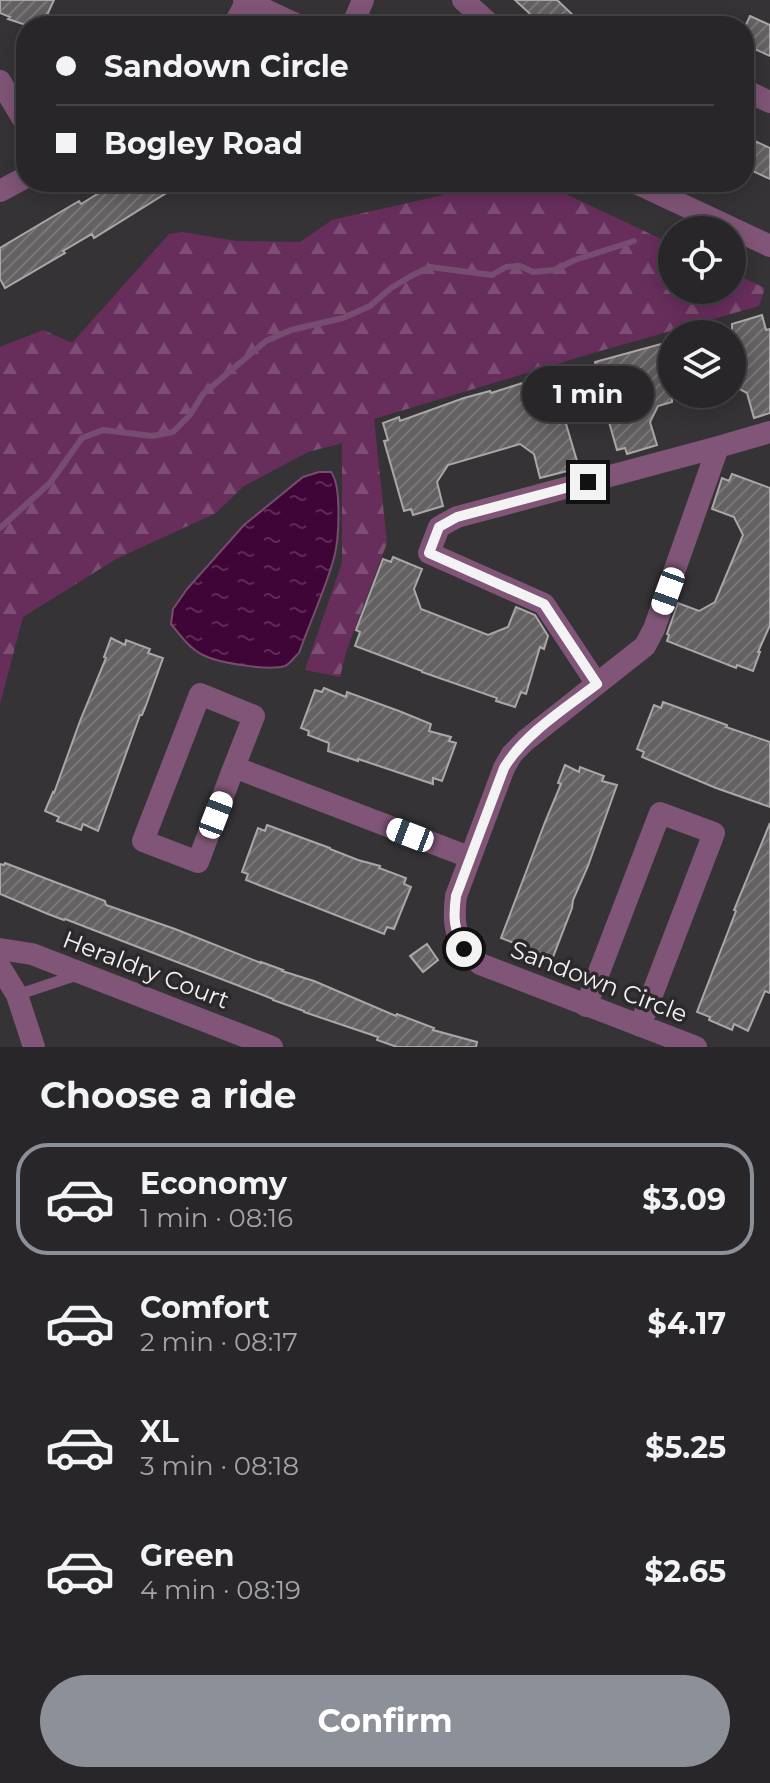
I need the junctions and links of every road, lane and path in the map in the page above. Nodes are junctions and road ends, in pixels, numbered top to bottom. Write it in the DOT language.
graph roads {
  1 [pos="463,0"];
  2 [pos="245,1"];
  3 [pos="278,16"];
  4 [pos="481,16"];
  5 [pos="0,81"];
  6 [pos="16,107"];
  7 [pos="655,192"];
  8 [pos="770,246"];
  9 [pos="770,432"];
  10 [pos="718,447"];
  11 [pos="597,684"];
  12 [pos="234,767"];
  13 [pos="469,857"];
  14 [pos="0,949"];
  15 [pos="0,967"];
  16 [pos="83,973"];
  17 [pos="17,995"];
  18 [pos="586,1006"];
  19 [pos="640,1026"];
  20 [pos="34,1047"];
  21 [pos="272,1047"];
  22 [pos="696,1047"];
  1 -- 4 [label="street"];
  2 -- 3 [label="street"];
  5 -- 6 [label="street"];
  7 -- 8 [label="street"];
  9 -- 10 [label="street"];
  10 -- 11 [label="street, Sandown Circle"];
  10 -- 11 [label="street"];
  11 -- 13 [label="street, Sandown Circle"];
  12 -- 12 [label="street"];
  12 -- 13 [label="street"];
  13 -- 18 [label="street, Sandown Circle"];
  14 -- 16 [label="street, Heraldry Court"];
  15 -- 17 [label="street"];
  16 -- 17 [label="lane"];
  16 -- 21 [label="street, Heraldry Court"];
  17 -- 20 [label="street"];
  18 -- 19 [label="street, Sandown Circle"];
  18 -- 19 [label="street"];
  19 -- 22 [label="street, Sandown Circle"];
}
